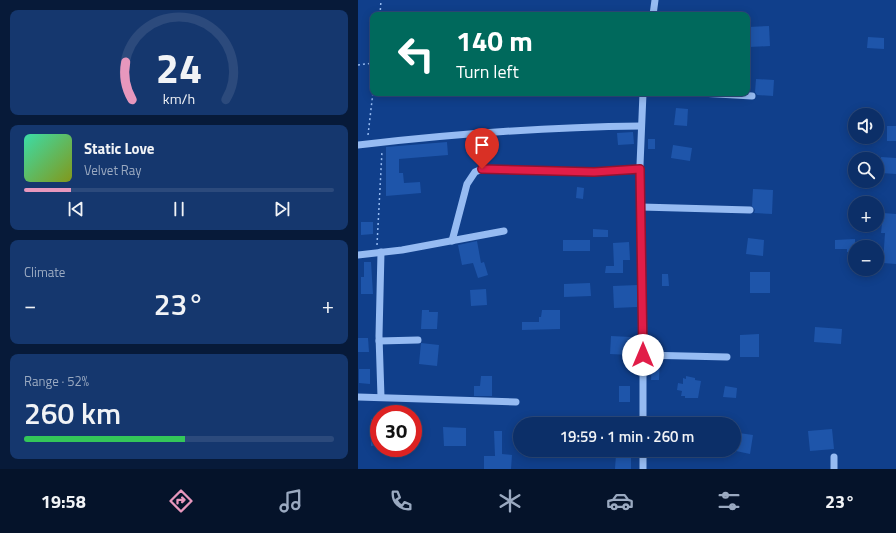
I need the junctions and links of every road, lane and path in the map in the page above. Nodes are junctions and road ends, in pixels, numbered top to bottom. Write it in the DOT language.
graph roads {
  1 [pos="381,0"];
  2 [pos="655,0"];
  3 [pos="380,12"];
  4 [pos="653,12"];
  5 [pos="370,63"];
  6 [pos="358,65"];
  7 [pos="373,96"];
  8 [pos="643,96"];
  9 [pos="641,126"];
  10 [pos="382,142"];
  11 [pos="367,144"];
  12 [pos="358,145"];
  13 [pos="640,169"];
  14 [pos="641,207"];
  15 [pos="750,210"];
  16 [pos="504,231"];
  17 [pos="452,241"];
  18 [pos="379,253"];
  19 [pos="358,255"];
  20 [pos="418,340"];
  21 [pos="379,342"];
  22 [pos="643,355"];
  23 [pos="727,357"];
  24 [pos="358,396"];
  25 [pos="381,397"];
  26 [pos="516,402"];
  27 [pos="643,417"];
  28 [pos="643,457"];
  29 [pos="834,458"];
  30 [pos="643,469"];
  31 [pos="834,469"];
  1 -- 3 [label="path"];
  2 -- 4 [label="street"];
  5 -- 6 [label="path"];
  7 -- 11 [label="path"];
  8 -- 9 [label="street"];
  9 -- 10 [label="street"];
  9 -- 13 [label="street"];
  10 -- 11 [label="street"];
  10 -- 18 [label="path"];
  11 -- 12 [label="street"];
  13 -- 14 [label="street"];
  13 -- 17 [label="street"];
  14 -- 15 [label="street"];
  14 -- 22 [label="street"];
  16 -- 17 [label="street"];
  17 -- 18 [label="street"];
  18 -- 19 [label="street"];
  18 -- 21 [label="street"];
  20 -- 21 [label="street"];
  21 -- 25 [label="street"];
  22 -- 23 [label="street"];
  22 -- 27 [label="street"];
  24 -- 25 [label="street"];
  25 -- 26 [label="street"];
  28 -- 30 [label="street"];
  29 -- 31 [label="street"];
}
